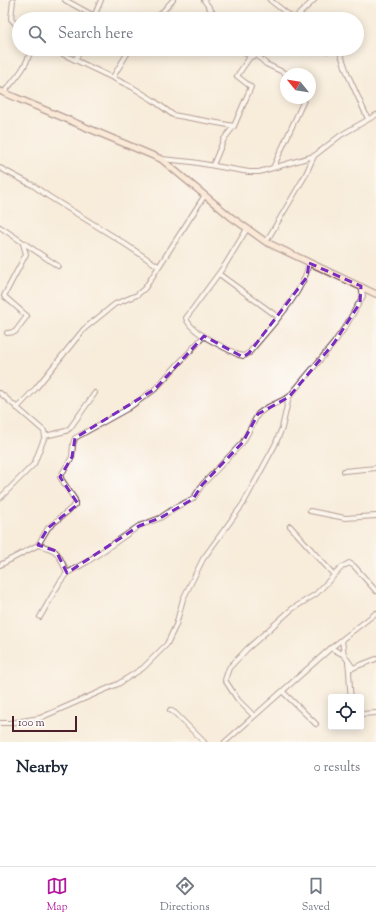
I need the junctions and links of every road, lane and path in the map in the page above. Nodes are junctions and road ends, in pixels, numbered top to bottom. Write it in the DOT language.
graph roads {
  1 [pos="13,0"];
  2 [pos="65,0"];
  3 [pos="101,0"];
  4 [pos="173,0"];
  5 [pos="204,0"];
  6 [pos="270,0"];
  7 [pos="314,0"];
  8 [pos="85,12"];
  9 [pos="95,12"];
  10 [pos="162,12"];
  11 [pos="212,12"];
  12 [pos="285,12"];
  13 [pos="301,12"];
  14 [pos="12,20"];
  15 [pos="29,56"];
  16 [pos="67,56"];
  17 [pos="77,56"];
  18 [pos="126,56"];
  19 [pos="254,56"];
  20 [pos="257,56"];
  21 [pos="341,56"];
  22 [pos="250,58"];
  23 [pos="75,60"];
  24 [pos="280,71"];
  25 [pos="113,77"];
  26 [pos="2,91"];
  27 [pos="302,104"];
  28 [pos="376,115"];
  29 [pos="368,119"];
  30 [pos="234,126"];
  31 [pos="314,156"];
  32 [pos="161,159"];
  33 [pos="213,165"];
  34 [pos="0,168"];
  35 [pos="273,168"];
  36 [pos="205,195"];
  37 [pos="0,227"];
  38 [pos="247,228"];
  39 [pos="266,242"];
  40 [pos="23,244"];
  41 [pos="309,263"];
  42 [pos="58,266"];
  43 [pos="158,266"];
  44 [pos="219,274"];
  45 [pos="361,286"];
  46 [pos="376,294"];
  47 [pos="278,318"];
  48 [pos="7,333"];
  49 [pos="204,336"];
  50 [pos="0,393"];
  51 [pos="95,393"];
  52 [pos="289,397"];
  53 [pos="17,408"];
  54 [pos="46,436"];
  55 [pos="376,468"];
  56 [pos="344,471"];
  57 [pos="0,498"];
  58 [pos="310,511"];
  59 [pos="376,516"];
  60 [pos="290,526"];
  61 [pos="38,545"];
  62 [pos="0,565"];
  63 [pos="68,573"];
  64 [pos="334,575"];
  65 [pos="376,591"];
  66 [pos="376,613"];
  67 [pos="40,617"];
  68 [pos="342,640"];
  69 [pos="332,648"];
  70 [pos="344,655"];
  71 [pos="376,659"];
  72 [pos="352,669"];
  73 [pos="283,692"];
  74 [pos="351,694"];
  75 [pos="170,710"];
  76 [pos="364,714"];
  77 [pos="376,714"];
  78 [pos="254,716"];
  79 [pos="0,723"];
  80 [pos="316,724"];
  81 [pos="204,742"];
  82 [pos="225,742"];
  1 -- 14 [label="street"];
  2 -- 8 [label="street"];
  3 -- 9 [label="street"];
  4 -- 10 [label="street"];
  5 -- 11 [label="street"];
  6 -- 12 [label="street"];
  7 -- 13 [label="street"];
  15 -- 26 [label="street"];
  16 -- 23 [label="street"];
  17 -- 23 [label="street"];
  18 -- 25 [label="street"];
  19 -- 22 [label="street"];
  20 -- 24 [label="street"];
  21 -- 29 [label="street"];
  22 -- 30 [label="street"];
  23 -- 25 [label="street"];
  25 -- 30 [label="street"];
  26 -- 32 [label="street"];
  27 -- 35 [label="street"];
  28 -- 29 [label="street"];
  29 -- 31 [label="street"];
  30 -- 33 [label="street"];
  31 -- 35 [label="street"];
  31 -- 39 [label="street"];
  32 -- 33 [label="street"];
  32 -- 36 [label="street"];
  33 -- 35 [label="street"];
  34 -- 43 [label="street"];
  36 -- 38 [label="street"];
  36 -- 43 [label="street"];
  37 -- 40 [label="street"];
  38 -- 39 [label="street"];
  38 -- 44 [label="street"];
  39 -- 41 [label="street"];
  40 -- 42 [label="street"];
  40 -- 48 [label="street"];
  41 -- 45 [label="street"];
  41 -- 47 [label="street"];
  43 -- 53 [label="street"];
  44 -- 47 [label="street"];
  44 -- 49 [label="street"];
  45 -- 46 [label="street"];
  45 -- 52 [label="street"];
  47 -- 49 [label="street"];
  49 -- 61 [label="street"];
  50 -- 53 [label="street"];
  51 -- 54 [label="street"];
  52 -- 63 [label="street"];
  52 -- 79 [label="street"];
  53 -- 54 [label="street"];
  54 -- 57 [label="street"];
  55 -- 56 [label="street"];
  58 -- 59 [label="street"];
  60 -- 64 [label="street"];
  61 -- 62 [label="street"];
  61 -- 63 [label="street"];
  63 -- 67 [label="street"];
  64 -- 65 [label="street"];
  64 -- 78 [label="street"];
  66 -- 68 [label="street"];
  68 -- 69 [label="street"];
  68 -- 70 [label="street"];
  69 -- 70 [label="street"];
  69 -- 73 [label="street"];
  70 -- 72 [label="street"];
  71 -- 72 [label="street"];
  72 -- 74 [label="street"];
  73 -- 78 [label="street"];
  73 -- 80 [label="street"];
  75 -- 81 [label="street"];
  76 -- 77 [label="street"];
  78 -- 82 [label="street"];
}
